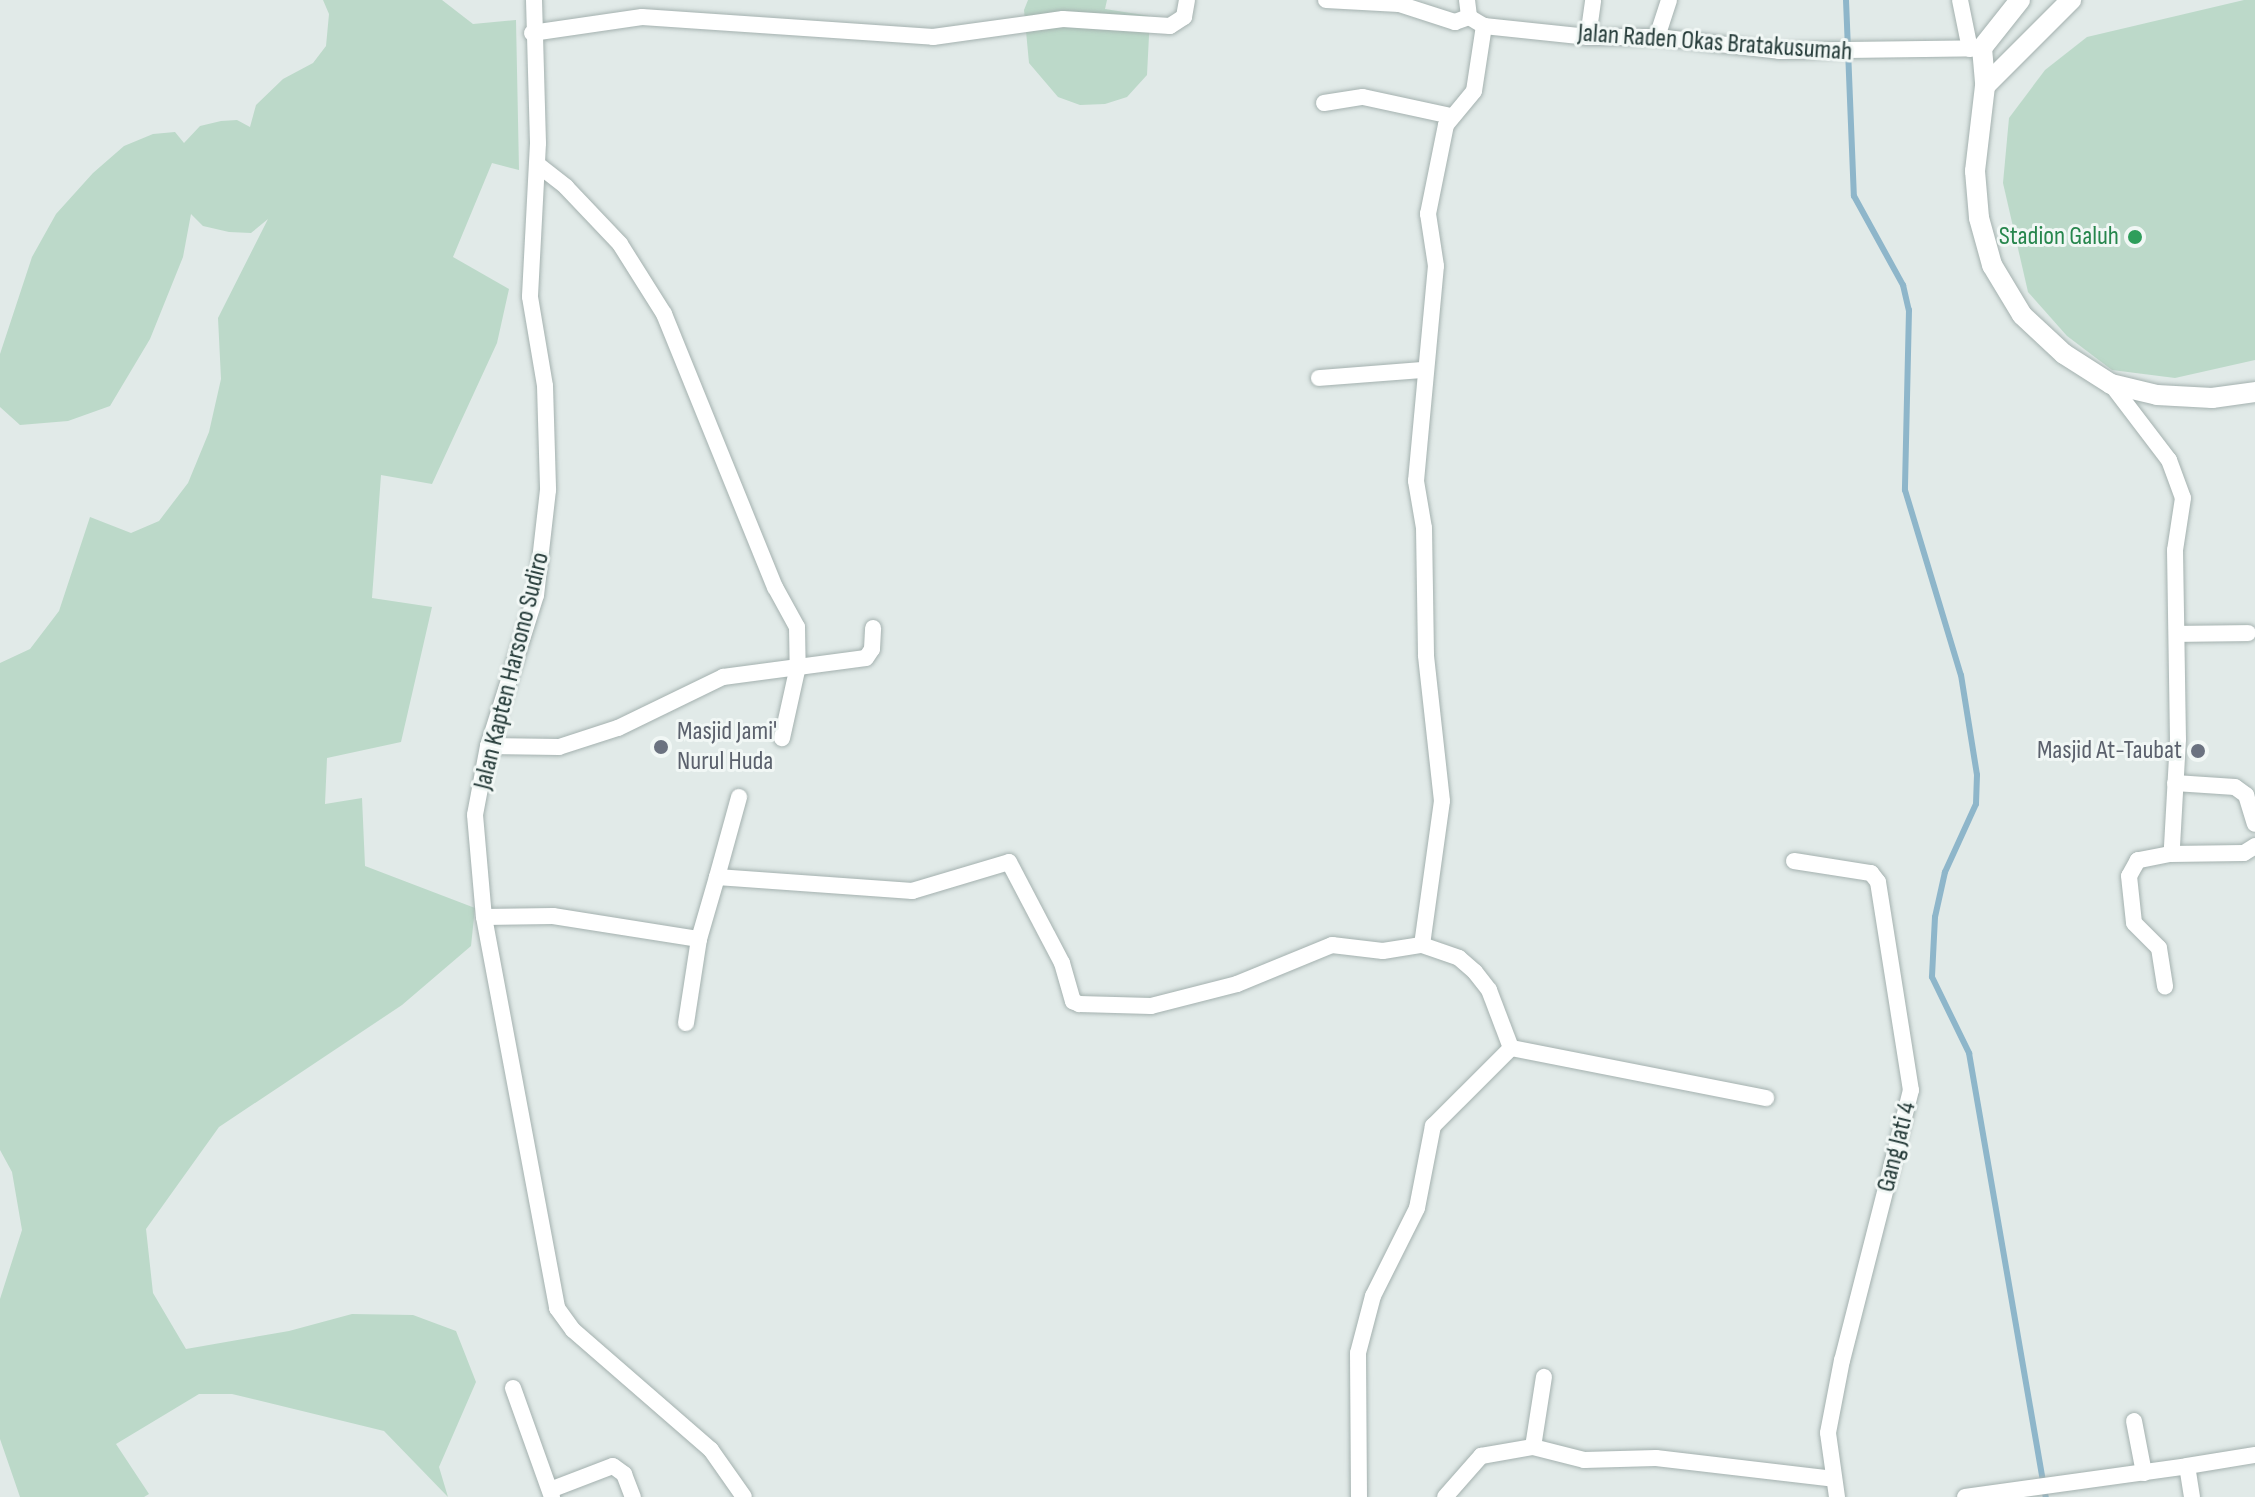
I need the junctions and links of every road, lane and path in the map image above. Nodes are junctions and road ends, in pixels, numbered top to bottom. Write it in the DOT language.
graph roads {
  1 [pos="534,0"];
  2 [pos="1187,0"];
  3 [pos="1593,0"];
  4 [pos="1669,0"];
  5 [pos="1960,0"];
  6 [pos="2020,0"];
  7 [pos="2071,0"];
  8 [pos="1337,1"];
  9 [pos="1473,14"];
  10 [pos="532,33"];
  11 [pos="1588,37"];
  12 [pos="1657,37"];
  13 [pos="1976,49"];
  14 [pos="1985,86"];
  15 [pos="1324,103"];
  16 [pos="1451,116"];
  17 [pos="537,164"];
  18 [pos="1424,370"];
  19 [pos="1319,378"];
  20 [pos="2111,384"];
  21 [pos="2255,392"];
  22 [pos="873,628"];
  23 [pos="2248,633"];
  24 [pos="2178,634"];
  25 [pos="798,666"];
  26 [pos="782,738"];
  27 [pos="488,746"];
  28 [pos="2175,783"];
  29 [pos="739,797"];
  30 [pos="2255,824"];
  31 [pos="2255,846"];
  32 [pos="2170,854"];
  33 [pos="1794,861"];
  34 [pos="717,877"];
  35 [pos="484,917"];
  36 [pos="699,939"];
  37 [pos="1422,945"];
  38 [pos="2165,987"];
  39 [pos="686,1023"];
  40 [pos="1511,1048"];
  41 [pos="1766,1098"];
  42 [pos="1544,1377"];
  43 [pos="513,1388"];
  44 [pos="2134,1421"];
  45 [pos="1533,1447"];
  46 [pos="2255,1455"];
  47 [pos="2187,1466"];
  48 [pos="2144,1473"];
  49 [pos="1834,1479"];
  50 [pos="552,1495"];
  51 [pos="633,1497"];
  52 [pos="744,1497"];
  53 [pos="1359,1497"];
  54 [pos="1445,1497"];
  55 [pos="1837,1497"];
  56 [pos="1965,1497"];
  57 [pos="2192,1497"];
  1 -- 10 [label="street, Jalan Kapten Harsono Sudiro"];
  2 -- 10 [label="street"];
  3 -- 11 [label="street"];
  4 -- 12 [label="street"];
  5 -- 13 [label="street"];
  6 -- 13 [label="street"];
  7 -- 14 [label="street"];
  8 -- 9 [label="street, Jalan Raden Okas Bratakusumah"];
  9 -- 11 [label="street, Jalan Raden Okas Bratakusumah"];
  9 -- 16 [label="street"];
  10 -- 17 [label="street, Jalan Kapten Harsono Sudiro"];
  11 -- 12 [label="street, Jalan Raden Okas Bratakusumah"];
  12 -- 13 [label="street, Jalan Raden Okas Bratakusumah"];
  13 -- 14 [label="street"];
  14 -- 20 [label="street"];
  15 -- 16 [label="street"];
  16 -- 18 [label="street"];
  17 -- 25 [label="street"];
  17 -- 27 [label="street, Jalan Kapten Harsono Sudiro"];
  18 -- 19 [label="street"];
  18 -- 37 [label="street"];
  20 -- 21 [label="street"];
  20 -- 24 [label="street"];
  22 -- 25 [label="street"];
  23 -- 24 [label="street"];
  24 -- 28 [label="street"];
  25 -- 26 [label="street"];
  25 -- 27 [label="street"];
  27 -- 35 [label="street, Jalan Kapten Harsono Sudiro"];
  28 -- 30 [label="street"];
  28 -- 32 [label="street"];
  29 -- 34 [label="street"];
  31 -- 32 [label="street"];
  32 -- 38 [label="street"];
  33 -- 49 [label="street, Gang Jati 4"];
  34 -- 36 [label="street"];
  34 -- 37 [label="street"];
  35 -- 36 [label="street"];
  35 -- 52 [label="street, Jalan Kapten Harsono Sudiro"];
  36 -- 39 [label="street"];
  37 -- 40 [label="street"];
  40 -- 41 [label="street"];
  40 -- 53 [label="street"];
  42 -- 45 [label="street"];
  43 -- 50 [label="street"];
  44 -- 48 [label="street"];
  45 -- 49 [label="street"];
  45 -- 54 [label="street"];
  46 -- 47 [label="street"];
  47 -- 48 [label="street"];
  47 -- 57 [label="street"];
  48 -- 56 [label="street"];
  49 -- 55 [label="street, Gang Jati 4"];
  50 -- 51 [label="street"];
}
